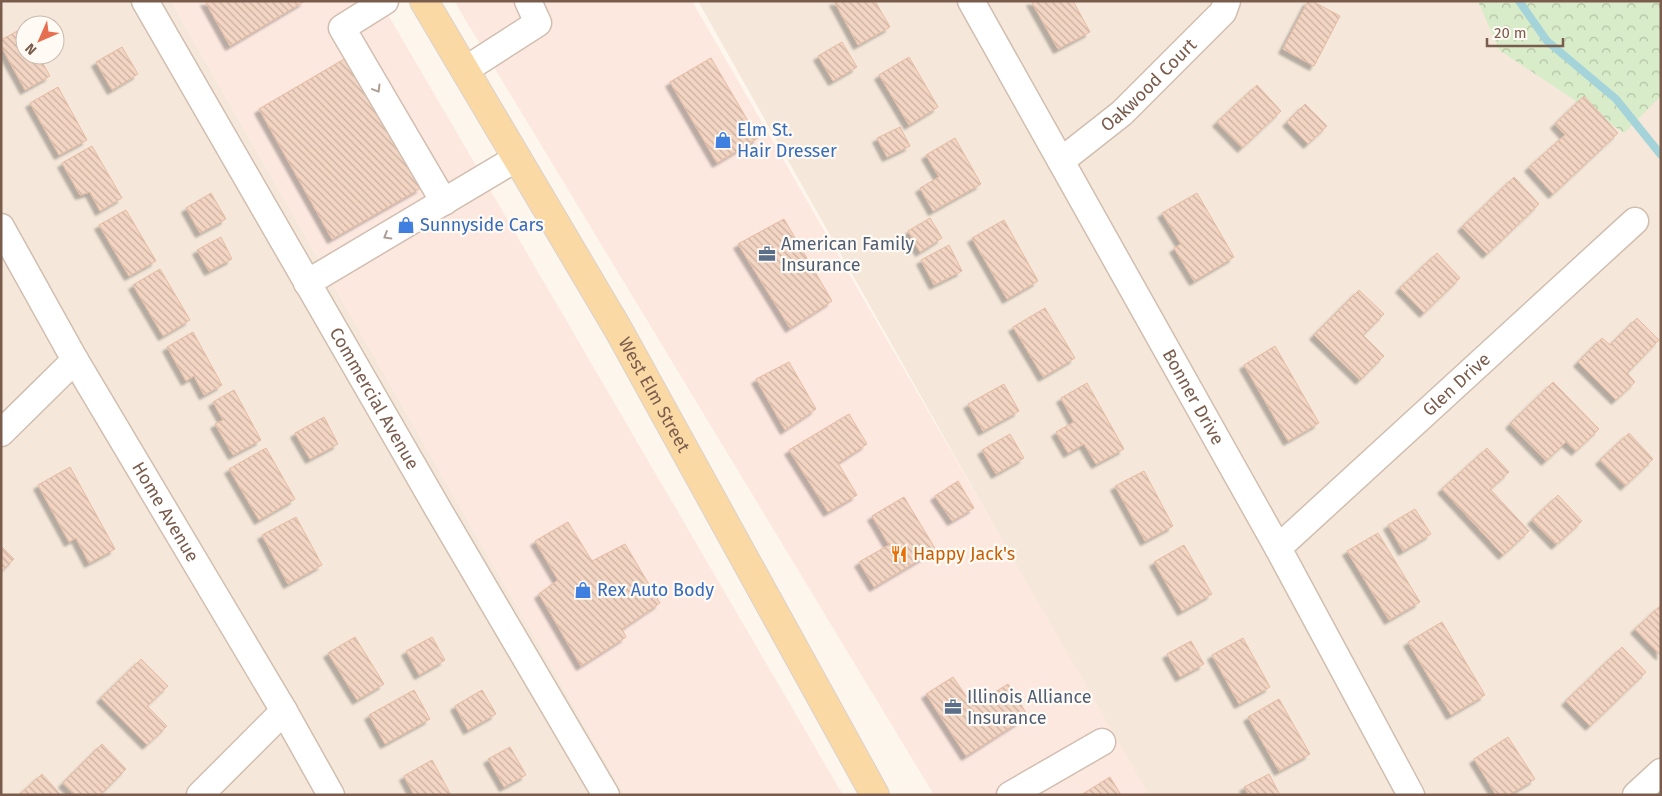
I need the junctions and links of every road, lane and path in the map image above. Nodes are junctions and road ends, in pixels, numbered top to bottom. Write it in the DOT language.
graph roads {
  1 [pos="145,1"];
  2 [pos="385,1"];
  3 [pos="424,1"];
  4 [pos="528,1"];
  5 [pos="971,1"];
  6 [pos="1226,1"];
  7 [pos="464,70"];
  8 [pos="516,158"];
  9 [pos="1061,161"];
  10 [pos="450,199"];
  11 [pos="1635,221"];
  12 [pos="1,227"];
  13 [pos="307,283"];
  14 [pos="75,360"];
  15 [pos="1,433"];
  16 [pos="1278,548"];
  17 [pos="284,711"];
  18 [pos="1102,742"];
  19 [pos="1661,772"];
  20 [pos="200,795"];
  21 [pos="331,795"];
  22 [pos="606,795"];
  23 [pos="875,795"];
  24 [pos="1010,795"];
  25 [pos="1411,795"];
  26 [pos="1636,795"];
  1 -- 13 [label="street, Commercial Avenue"];
  2 -- 10 [label="street, one-way"];
  3 -- 7 [label="main road, West Elm Street"];
  4 -- 7 [label="street"];
  5 -- 9 [label="street, Bonner Drive"];
  6 -- 9 [label="street, Oakwood Court"];
  7 -- 8 [label="main road, West Elm Street"];
  8 -- 10 [label="street"];
  8 -- 23 [label="main road, West Elm Street"];
  9 -- 16 [label="street, Bonner Drive"];
  10 -- 13 [label="street, one-way"];
  11 -- 16 [label="street, Glen Drive"];
  12 -- 14 [label="street, Home Avenue"];
  13 -- 22 [label="street, Commercial Avenue"];
  14 -- 15 [label="street"];
  14 -- 17 [label="street, Home Avenue"];
  16 -- 25 [label="street, Bonner Drive"];
  17 -- 20 [label="street"];
  17 -- 21 [label="street, Home Avenue"];
  18 -- 24 [label="street"];
  19 -- 26 [label="street"];
}
